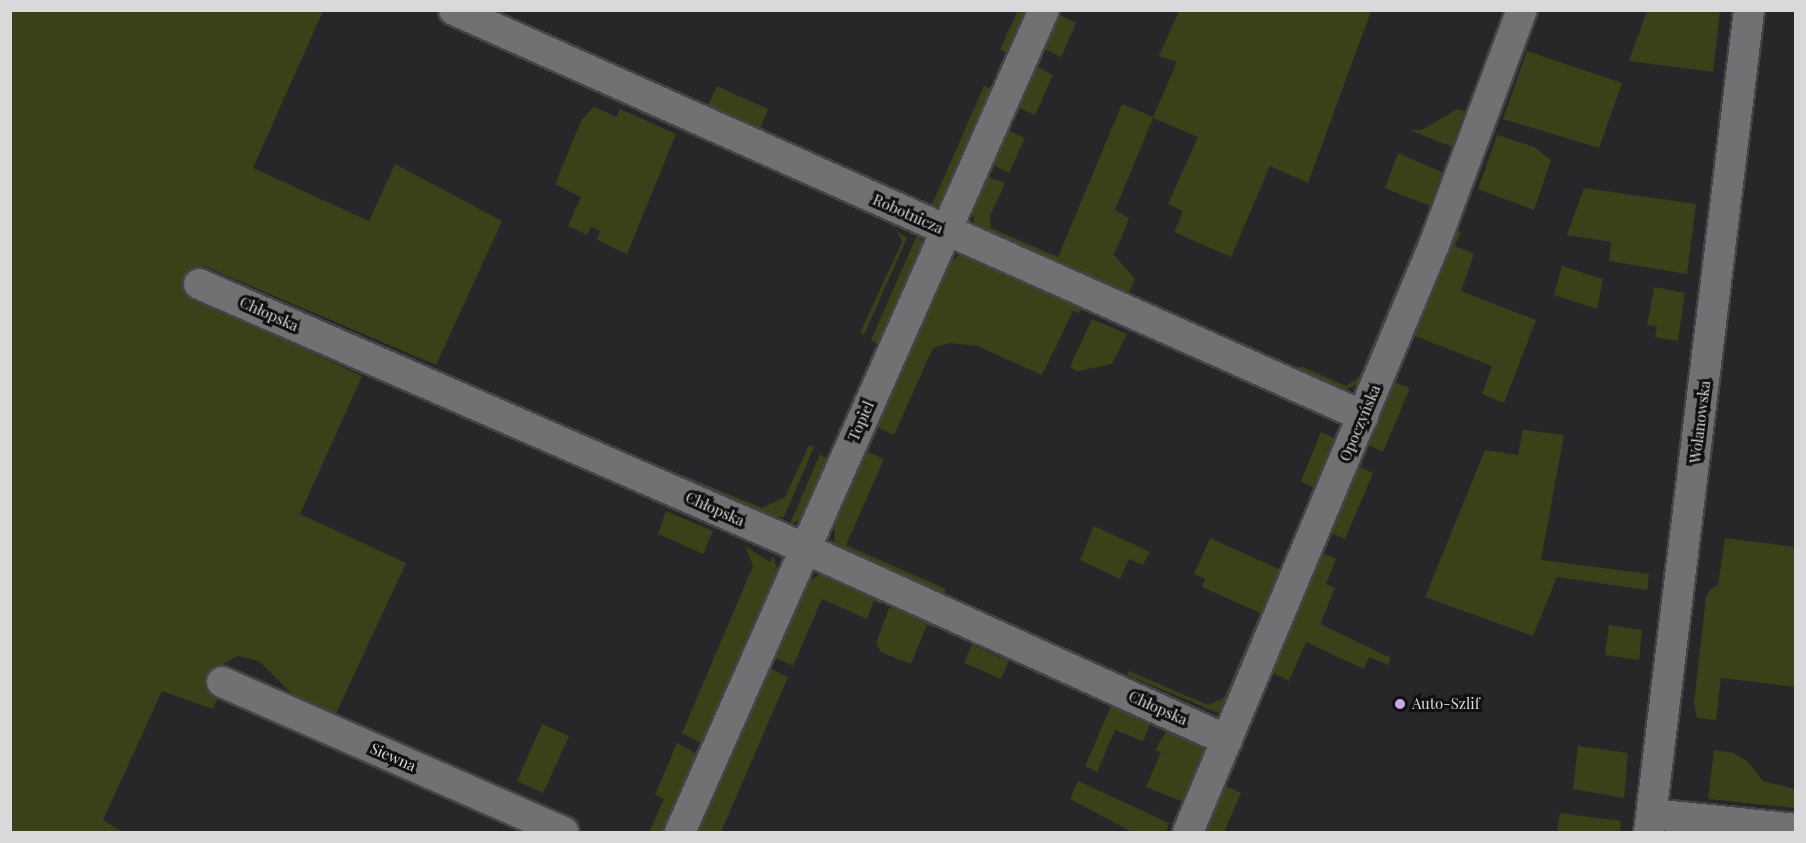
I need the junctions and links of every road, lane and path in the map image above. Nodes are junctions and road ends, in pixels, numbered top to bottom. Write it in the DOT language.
graph roads {
  1 [pos="454,10"];
  2 [pos="1044,10"];
  3 [pos="1522,10"];
  4 [pos="1749,10"];
  5 [pos="945,231"];
  6 [pos="199,284"];
  7 [pos="1362,416"];
  8 [pos="806,549"];
  9 [pos="222,682"];
  10 [pos="1227,740"];
  11 [pos="1651,823"];
  12 [pos="1796,829"];
  13 [pos="563,832"];
  14 [pos="680,832"];
  15 [pos="1188,832"];
  1 -- 5 [label="street, Robotnicza"];
  2 -- 5 [label="street, Topiel"];
  3 -- 7 [label="street, Opoczyńska"];
  4 -- 11 [label="street, Wolanowska"];
  5 -- 7 [label="street, Robotnicza"];
  5 -- 8 [label="street, Topiel"];
  6 -- 8 [label="street, Chłopska"];
  7 -- 10 [label="street, Opoczyńska"];
  8 -- 10 [label="street, Chłopska"];
  8 -- 14 [label="street, Topiel"];
  9 -- 13 [label="street, Siewna"];
  10 -- 15 [label="street, Opoczyńska"];
  11 -- 12 [label="street"];
}
